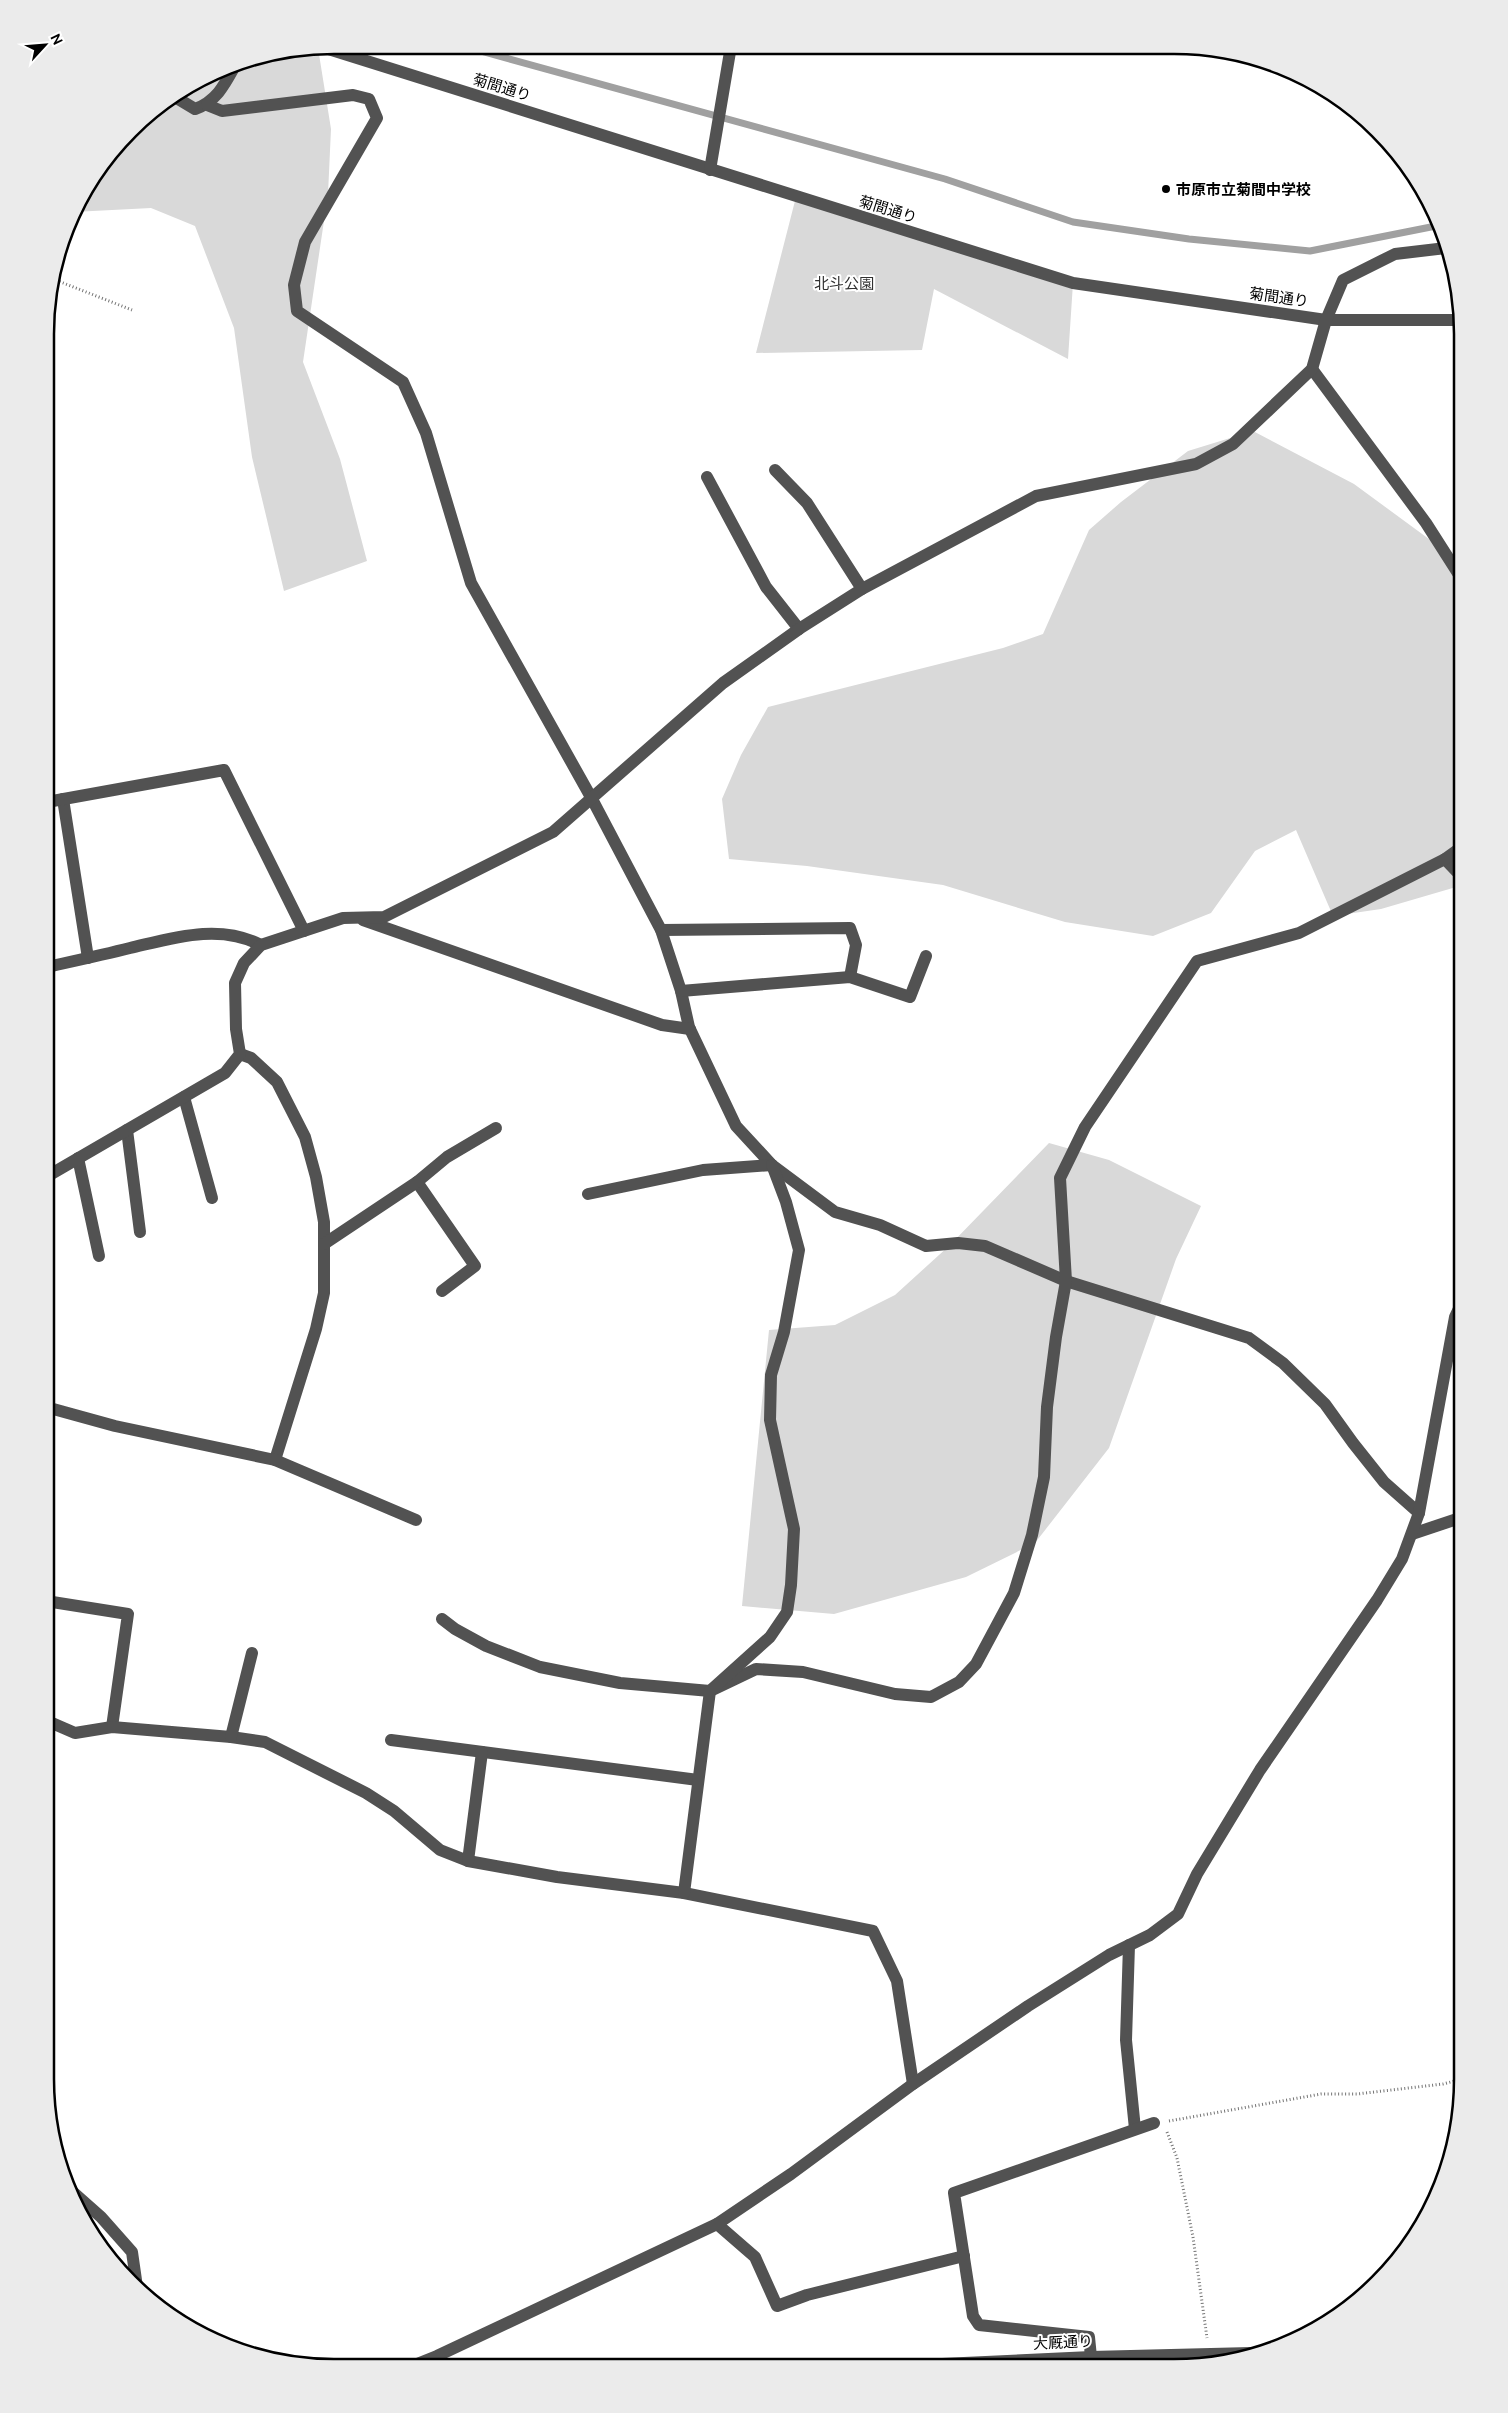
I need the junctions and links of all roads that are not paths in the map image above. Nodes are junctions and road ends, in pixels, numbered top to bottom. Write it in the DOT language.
graph roads {
  1 [pos="344,54"];
  2 [pos="729,54"];
  3 [pos="231,74"];
  4 [pos="180,100"];
  5 [pos="207,105"];
  6 [pos="710,170"];
  7 [pos="1441,249"];
  8 [pos="1326,320"];
  9 [pos="1454,320"];
  10 [pos="1312,370"];
  11 [pos="775,470"];
  12 [pos="707,477"];
  13 [pos="1454,567"];
  14 [pos="862,589"];
  15 [pos="798,629"];
  16 [pos="63,799"];
  17 [pos="592,799"];
  18 [pos="54,801"];
  19 [pos="1454,852"];
  20 [pos="1445,859"];
  21 [pos="1454,868"];
  22 [pos="358,918"];
  23 [pos="660,930"];
  24 [pos="304,931"];
  25 [pos="261,945"];
  26 [pos="926,956"];
  27 [pos="88,958"];
  28 [pos="54,965"];
  29 [pos="850,977"];
  30 [pos="681,991"];
  31 [pos="690,1029"];
  32 [pos="240,1054"];
  33 [pos="184,1097"];
  34 [pos="496,1128"];
  35 [pos="127,1130"];
  36 [pos="78,1158"];
  37 [pos="772,1165"];
  38 [pos="54,1172"];
  39 [pos="417,1182"];
  40 [pos="588,1194"];
  41 [pos="212,1198"];
  42 [pos="140,1232"];
  43 [pos="324,1244"];
  44 [pos="99,1256"];
  45 [pos="1066,1281"];
  46 [pos="442,1292"];
  47 [pos="1454,1322"];
  48 [pos="54,1409"];
  49 [pos="275,1460"];
  50 [pos="1419,1514"];
  51 [pos="416,1520"];
  52 [pos="1454,1520"];
  53 [pos="1412,1534"];
  54 [pos="54,1602"];
  55 [pos="442,1619"];
  56 [pos="252,1653"];
  57 [pos="710,1691"];
  58 [pos="54,1724"];
  59 [pos="112,1727"];
  60 [pos="231,1737"];
  61 [pos="391,1740"];
  62 [pos="482,1752"];
  63 [pos="698,1780"];
  64 [pos="468,1862"];
  65 [pos="684,1893"];
  66 [pos="1129,1945"];
  67 [pos="913,2084"];
  68 [pos="1154,2123"];
  69 [pos="1135,2129"];
  70 [pos="81,2200"];
  71 [pos="717,2224"];
  72 [pos="964,2256"];
  73 [pos="136,2276"];
  74 [pos="1231,2353"];
  75 [pos="1091,2357"];
  76 [pos="430,2359"];
  77 [pos="1048,2359"];
  1 -- 6 [label="street, 菊間通り"];
  2 -- 6 [label="street"];
  3 -- 5 [label="street"];
  4 -- 5 [label="street"];
  5 -- 17 [label="street"];
  6 -- 8 [label="street, 菊間通り"];
  7 -- 8 [label="street"];
  8 -- 9 [label="street, 菊間通り"];
  8 -- 10 [label="street"];
  10 -- 13 [label="street"];
  10 -- 14 [label="street"];
  11 -- 14 [label="street"];
  12 -- 15 [label="street"];
  14 -- 15 [label="street"];
  15 -- 17 [label="street"];
  16 -- 18 [label="street"];
  16 -- 24 [label="street"];
  16 -- 27 [label="street"];
  17 -- 22 [label="street"];
  17 -- 23 [label="street"];
  19 -- 20 [label="street"];
  20 -- 21 [label="street"];
  20 -- 45 [label="street"];
  22 -- 24 [label="street"];
  22 -- 31 [label="street"];
  23 -- 29 [label="street"];
  23 -- 30 [label="street"];
  24 -- 25 [label="street"];
  25 -- 27 [label="street"];
  25 -- 32 [label="street"];
  26 -- 29 [label="street"];
  27 -- 28 [label="street"];
  29 -- 30 [label="street"];
  30 -- 31 [label="street"];
  31 -- 37 [label="street"];
  32 -- 33 [label="street"];
  32 -- 43 [label="street"];
  33 -- 35 [label="street"];
  33 -- 41 [label="street"];
  34 -- 39 [label="street"];
  35 -- 36 [label="street"];
  35 -- 42 [label="street"];
  36 -- 38 [label="street"];
  36 -- 44 [label="street"];
  37 -- 40 [label="street"];
  37 -- 45 [label="street"];
  37 -- 57 [label="street"];
  39 -- 43 [label="street"];
  39 -- 46 [label="street"];
  43 -- 49 [label="street"];
  45 -- 50 [label="street"];
  45 -- 57 [label="street"];
  47 -- 50 [label="street"];
  48 -- 49 [label="street"];
  49 -- 51 [label="street"];
  50 -- 53 [label="street"];
  52 -- 53 [label="street"];
  53 -- 66 [label="street"];
  54 -- 59 [label="street"];
  55 -- 57 [label="street"];
  56 -- 60 [label="street"];
  57 -- 63 [label="street"];
  58 -- 59 [label="street"];
  59 -- 60 [label="street"];
  60 -- 64 [label="street"];
  61 -- 62 [label="street"];
  62 -- 63 [label="street"];
  62 -- 64 [label="street"];
  63 -- 65 [label="street"];
  64 -- 65 [label="street"];
  65 -- 67 [label="street"];
  66 -- 67 [label="street"];
  66 -- 69 [label="street"];
  67 -- 71 [label="street"];
  68 -- 69 [label="street"];
  69 -- 72 [label="street"];
  70 -- 73 [label="street"];
  71 -- 72 [label="street"];
  71 -- 76 [label="street"];
  72 -- 75 [label="street"];
  74 -- 75 [label="street, 大厩通り"];
  75 -- 77 [label="street, 大厩通り"];
}
